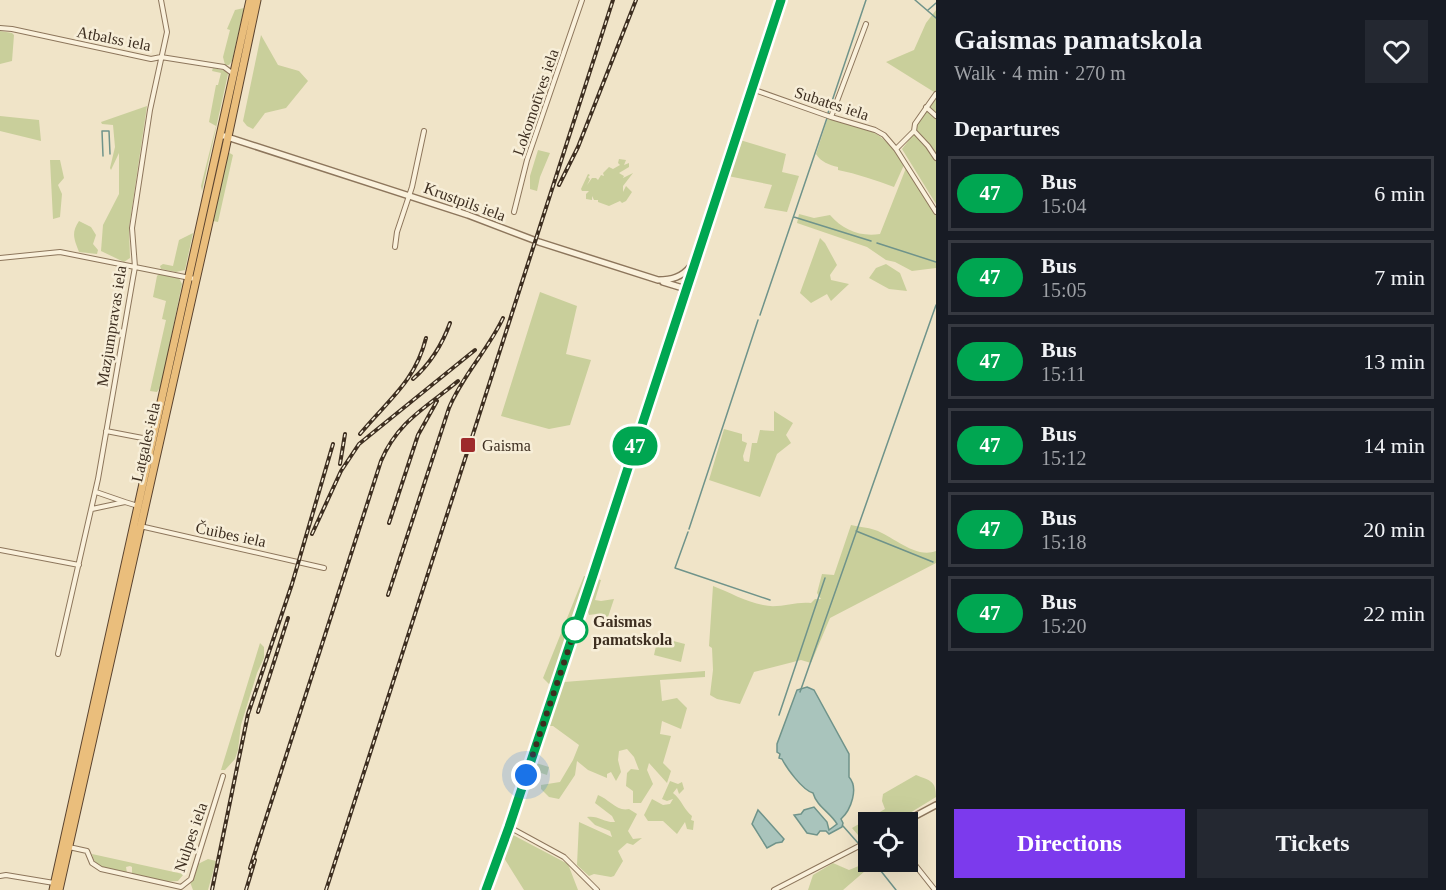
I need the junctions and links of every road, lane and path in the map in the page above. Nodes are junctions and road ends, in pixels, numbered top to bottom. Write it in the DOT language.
graph roads {
  1 [pos="161,0"];
  2 [pos="250,0"];
  3 [pos="257,0"];
  4 [pos="582,0"];
  5 [pos="781,0"];
  6 [pos="866,24"];
  7 [pos="0,28"];
  8 [pos="161,57"];
  9 [pos="237,59"];
  10 [pos="224,67"];
  11 [pos="234,76"];
  12 [pos="752,89"];
  13 [pos="936,94"];
  14 [pos="926,107"];
  15 [pos="936,116"];
  16 [pos="831,117"];
  17 [pos="424,130"];
  18 [pos="914,131"];
  19 [pos="225,136"];
  20 [pos="896,149"];
  21 [pos="936,158"];
  22 [pos="408,196"];
  23 [pos="514,212"];
  24 [pos="936,212"];
  25 [pos="395,247"];
  26 [pos="0,258"];
  27 [pos="694,262"];
  28 [pos="135,267"];
  29 [pos="192,278"];
  30 [pos="658,280"];
  31 [pos="686,289"];
  32 [pos="106,431"];
  33 [pos="153,440"];
  34 [pos="96,492"];
  35 [pos="125,502"];
  36 [pos="138,506"];
  37 [pos="92,508"];
  38 [pos="137,526"];
  39 [pos="0,550"];
  40 [pos="79,565"];
  41 [pos="324,567"];
  42 [pos="58,654"];
  43 [pos="83,770"];
  44 [pos="223,776"];
  45 [pos="936,804"];
  46 [pos="918,814"];
  47 [pos="509,827"];
  48 [pos="69,846"];
  49 [pos="858,847"];
  50 [pos="918,869"];
  51 [pos="0,876"];
  52 [pos="57,886"];
  53 [pos="486,890"];
  54 [pos="597,890"];
  55 [pos="774,890"];
  56 [pos="935,890"];
  1 -- 8 [label="street, Mazjumpravas iela"];
  2 -- 9 [label="highway, Latgales iela"];
  3 -- 19 [label="highway, Latgales iela"];
  4 -- 23 [label="street, Lokomotīves iela"];
  5 -- 12 [label="street"];
  6 -- 16 [label="street"];
  7 -- 8 [label="street, Atbalss iela"];
  8 -- 10 [label="street, Atbalss iela"];
  8 -- 28 [label="street, Mazjumpravas iela"];
  9 -- 10 [label="street"];
  9 -- 11 [label="highway, Latgales iela"];
  10 -- 11 [label="street"];
  11 -- 19 [label="highway, Latgales iela"];
  12 -- 16 [label="street, Subates iela"];
  12 -- 27 [label="street"];
  13 -- 14 [label="street"];
  14 -- 15 [label="street"];
  14 -- 18 [label="street"];
  16 -- 20 [label="street, Subates iela"];
  17 -- 22 [label="street"];
  18 -- 20 [label="street"];
  18 -- 21 [label="street"];
  19 -- 22 [label="street, Krustpils iela"];
  19 -- 29 [label="highway, Latgales iela"];
  20 -- 24 [label="street, Subates iela"];
  22 -- 25 [label="street"];
  22 -- 30 [label="street, Krustpils iela"];
  26 -- 28 [label="street"];
  27 -- 30 [label="street"];
  27 -- 31 [label="street"];
  28 -- 29 [label="street"];
  28 -- 32 [label="street, Mazjumpravas iela"];
  29 -- 33 [label="highway, Latgales iela"];
  29 -- 38 [label="highway, Latgales iela"];
  30 -- 31 [label="street, Krustpils iela"];
  31 -- 47 [label="street"];
  32 -- 33 [label="street"];
  32 -- 34 [label="street, Mazjumpravas iela"];
  33 -- 36 [label="highway, Latgales iela"];
  34 -- 35 [label="street"];
  34 -- 37 [label="street, Mazjumpravas iela"];
  35 -- 36 [label="street"];
  35 -- 37 [label="street"];
  36 -- 38 [label="highway, Latgales iela"];
  37 -- 40 [label="street, Mazjumpravas iela"];
  38 -- 41 [label="street, Čuibes iela"];
  38 -- 43 [label="highway, Latgales iela"];
  39 -- 40 [label="street"];
  40 -- 42 [label="street, Mazjumpravas iela"];
  43 -- 48 [label="highway, Latgales iela"];
  43 -- 52 [label="highway, Latgales iela"];
  44 -- 48 [label="street, Nulpes iela"];
  45 -- 46 [label="street"];
  47 -- 53 [label="street"];
  47 -- 54 [label="street"];
  48 -- 52 [label="highway, Latgales iela"];
  49 -- 55 [label="street"];
  50 -- 56 [label="street"];
  51 -- 52 [label="street"];
}
